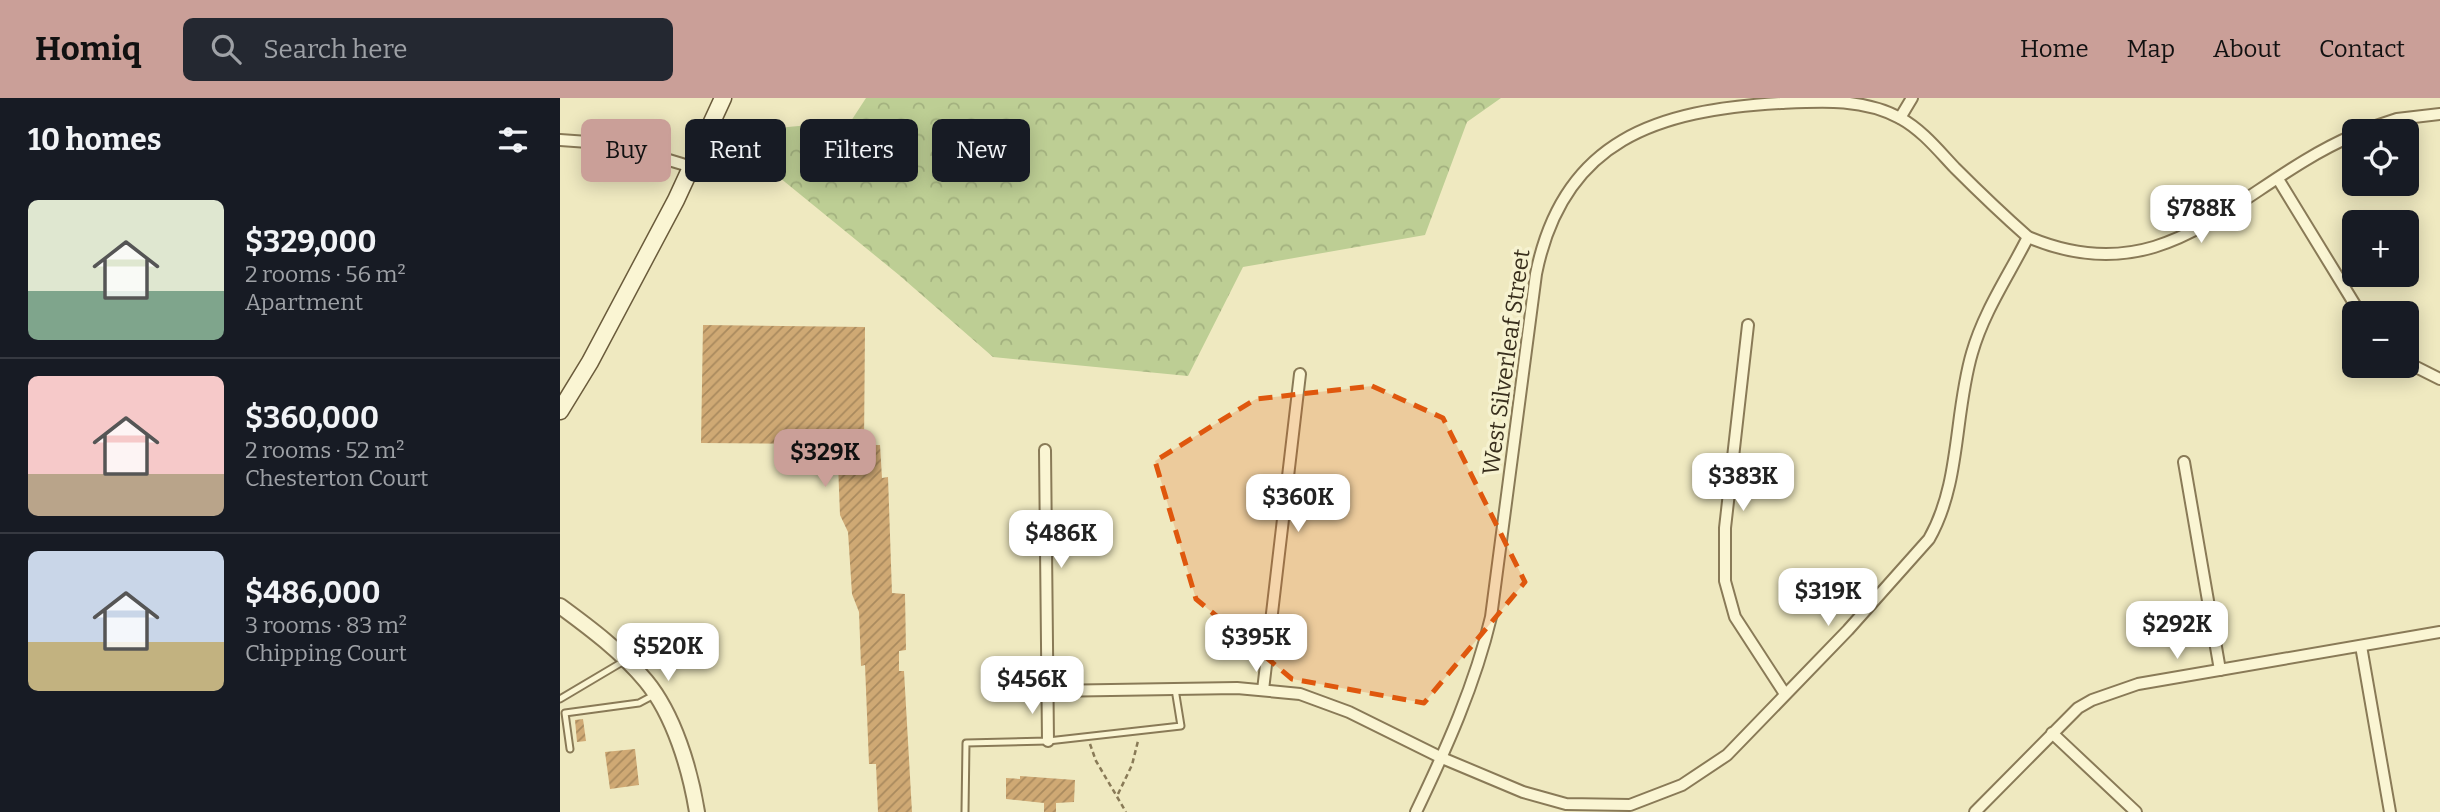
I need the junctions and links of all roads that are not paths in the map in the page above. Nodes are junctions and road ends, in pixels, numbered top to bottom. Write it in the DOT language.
graph roads {
  1 [pos="723,98"];
  2 [pos="1912,98"];
  3 [pos="2440,114"];
  4 [pos="1900,118"];
  5 [pos="714,119"];
  6 [pos="2397,119"];
  7 [pos="560,141"];
  8 [pos="2342,142"];
  9 [pos="685,165"];
  10 [pos="2278,179"];
  11 [pos="685,181"];
  12 [pos="2028,237"];
  13 [pos="2353,301"];
  14 [pos="1748,325"];
  15 [pos="2419,369"];
  16 [pos="1300,374"];
  17 [pos="2440,380"];
  18 [pos="560,411"];
  19 [pos="1045,450"];
  20 [pos="2184,462"];
  21 [pos="560,606"];
  22 [pos="2440,632"];
  23 [pos="2361,646"];
  24 [pos="625,660"];
  25 [pos="2220,670"];
  26 [pos="1175,689"];
  27 [pos="1263,690"];
  28 [pos="1048,691"];
  29 [pos="1785,694"];
  30 [pos="654,695"];
  31 [pos="560,699"];
  32 [pos="2052,733"];
  33 [pos="1048,741"];
  34 [pos="570,749"];
  35 [pos="1442,758"];
  36 [pos="1631,808"];
  37 [pos="698,812"];
  38 [pos="965,812"];
  39 [pos="1416,812"];
  40 [pos="1975,812"];
  41 [pos="2136,812"];
  42 [pos="2390,812"];
  1 -- 5 [label="main road"];
  2 -- 4 [label="street"];
  3 -- 6 [label="street"];
  4 -- 12 [label="street, West Silverleaf Street"];
  4 -- 35 [label="street, West Silverleaf Street"];
  7 -- 9 [label="street"];
  8 -- 10 [label="street"];
  10 -- 12 [label="street"];
  10 -- 13 [label="street"];
  11 -- 18 [label="main road"];
  12 -- 29 [label="street"];
  14 -- 29 [label="street"];
  15 -- 17 [label="street"];
  16 -- 27 [label="street"];
  19 -- 28 [label="street"];
  20 -- 25 [label="street"];
  21 -- 24 [label="street"];
  22 -- 23 [label="street"];
  23 -- 25 [label="street"];
  23 -- 42 [label="street"];
  24 -- 30 [label="street"];
  24 -- 31 [label="lane"];
  25 -- 32 [label="street"];
  26 -- 27 [label="street"];
  26 -- 28 [label="street"];
  26 -- 33 [label="lane"];
  27 -- 35 [label="street"];
  28 -- 33 [label="street"];
  29 -- 36 [label="street"];
  30 -- 34 [label="lane"];
  30 -- 37 [label="street"];
  32 -- 40 [label="street"];
  32 -- 41 [label="street"];
  33 -- 38 [label="lane"];
  35 -- 36 [label="street"];
  35 -- 39 [label="street, West Silverleaf Street"];
}
